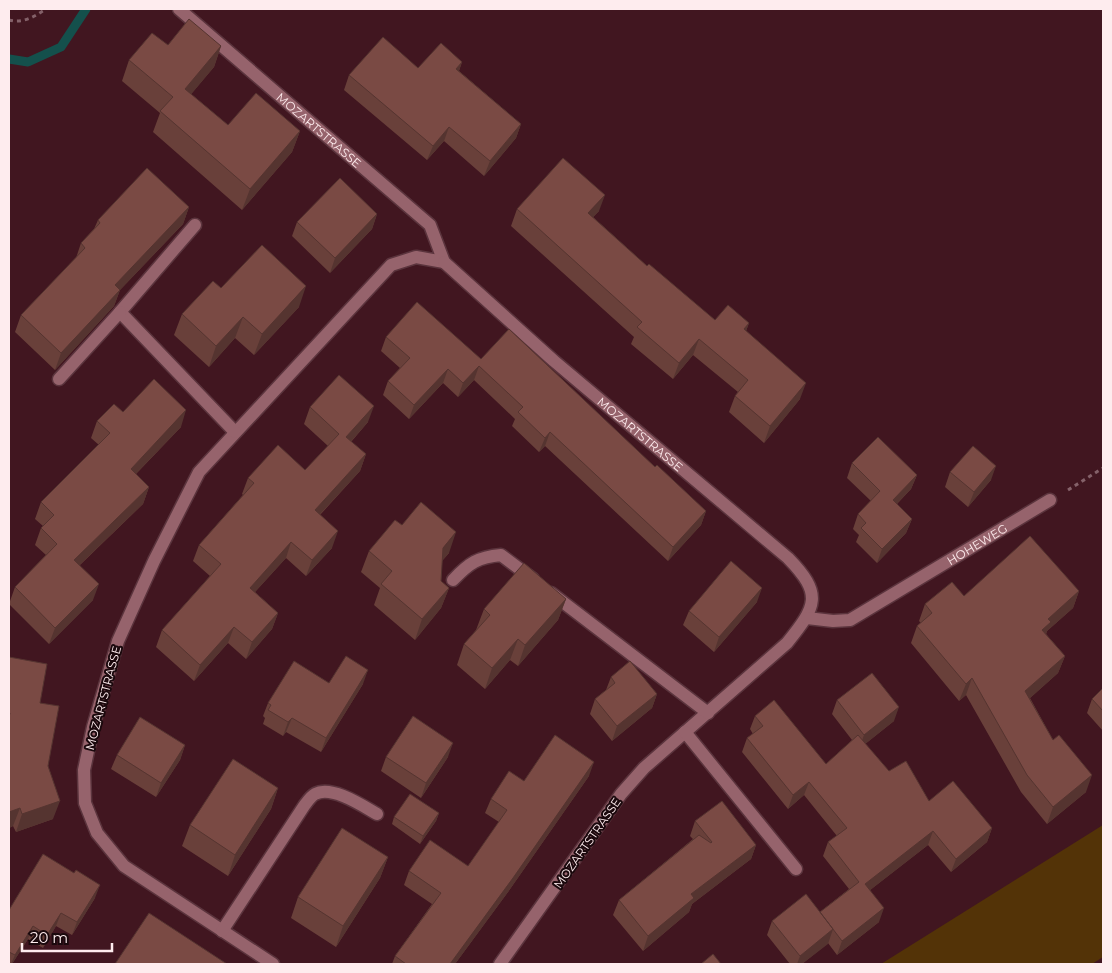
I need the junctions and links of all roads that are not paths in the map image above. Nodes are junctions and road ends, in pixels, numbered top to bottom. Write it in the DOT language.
graph roads {
  1 [pos="179,9"];
  2 [pos="195,225"];
  3 [pos="444,262"];
  4 [pos="120,312"];
  5 [pos="59,379"];
  6 [pos="235,432"];
  7 [pos="1050,500"];
  8 [pos="453,580"];
  9 [pos="807,618"];
  10 [pos="708,712"];
  11 [pos="685,732"];
  12 [pos="377,814"];
  13 [pos="796,869"];
  14 [pos="222,931"];
  15 [pos="273,964"];
  16 [pos="500,964"];
  1 -- 3 [label="street, MOZARTSTRASSE"];
  2 -- 4 [label="street"];
  3 -- 6 [label="street, MOZARTSTRASSE"];
  3 -- 9 [label="street, MOZARTSTRASSE"];
  4 -- 5 [label="street"];
  4 -- 6 [label="street"];
  6 -- 14 [label="street, MOZARTSTRASSE"];
  7 -- 9 [label="street, HOHEWEG"];
  8 -- 10 [label="street"];
  9 -- 10 [label="street, MOZARTSTRASSE"];
  10 -- 11 [label="street, MOZARTSTRASSE"];
  11 -- 13 [label="street"];
  11 -- 16 [label="street, MOZARTSTRASSE"];
  12 -- 14 [label="street"];
  14 -- 15 [label="street, MOZARTSTRASSE"];
}
